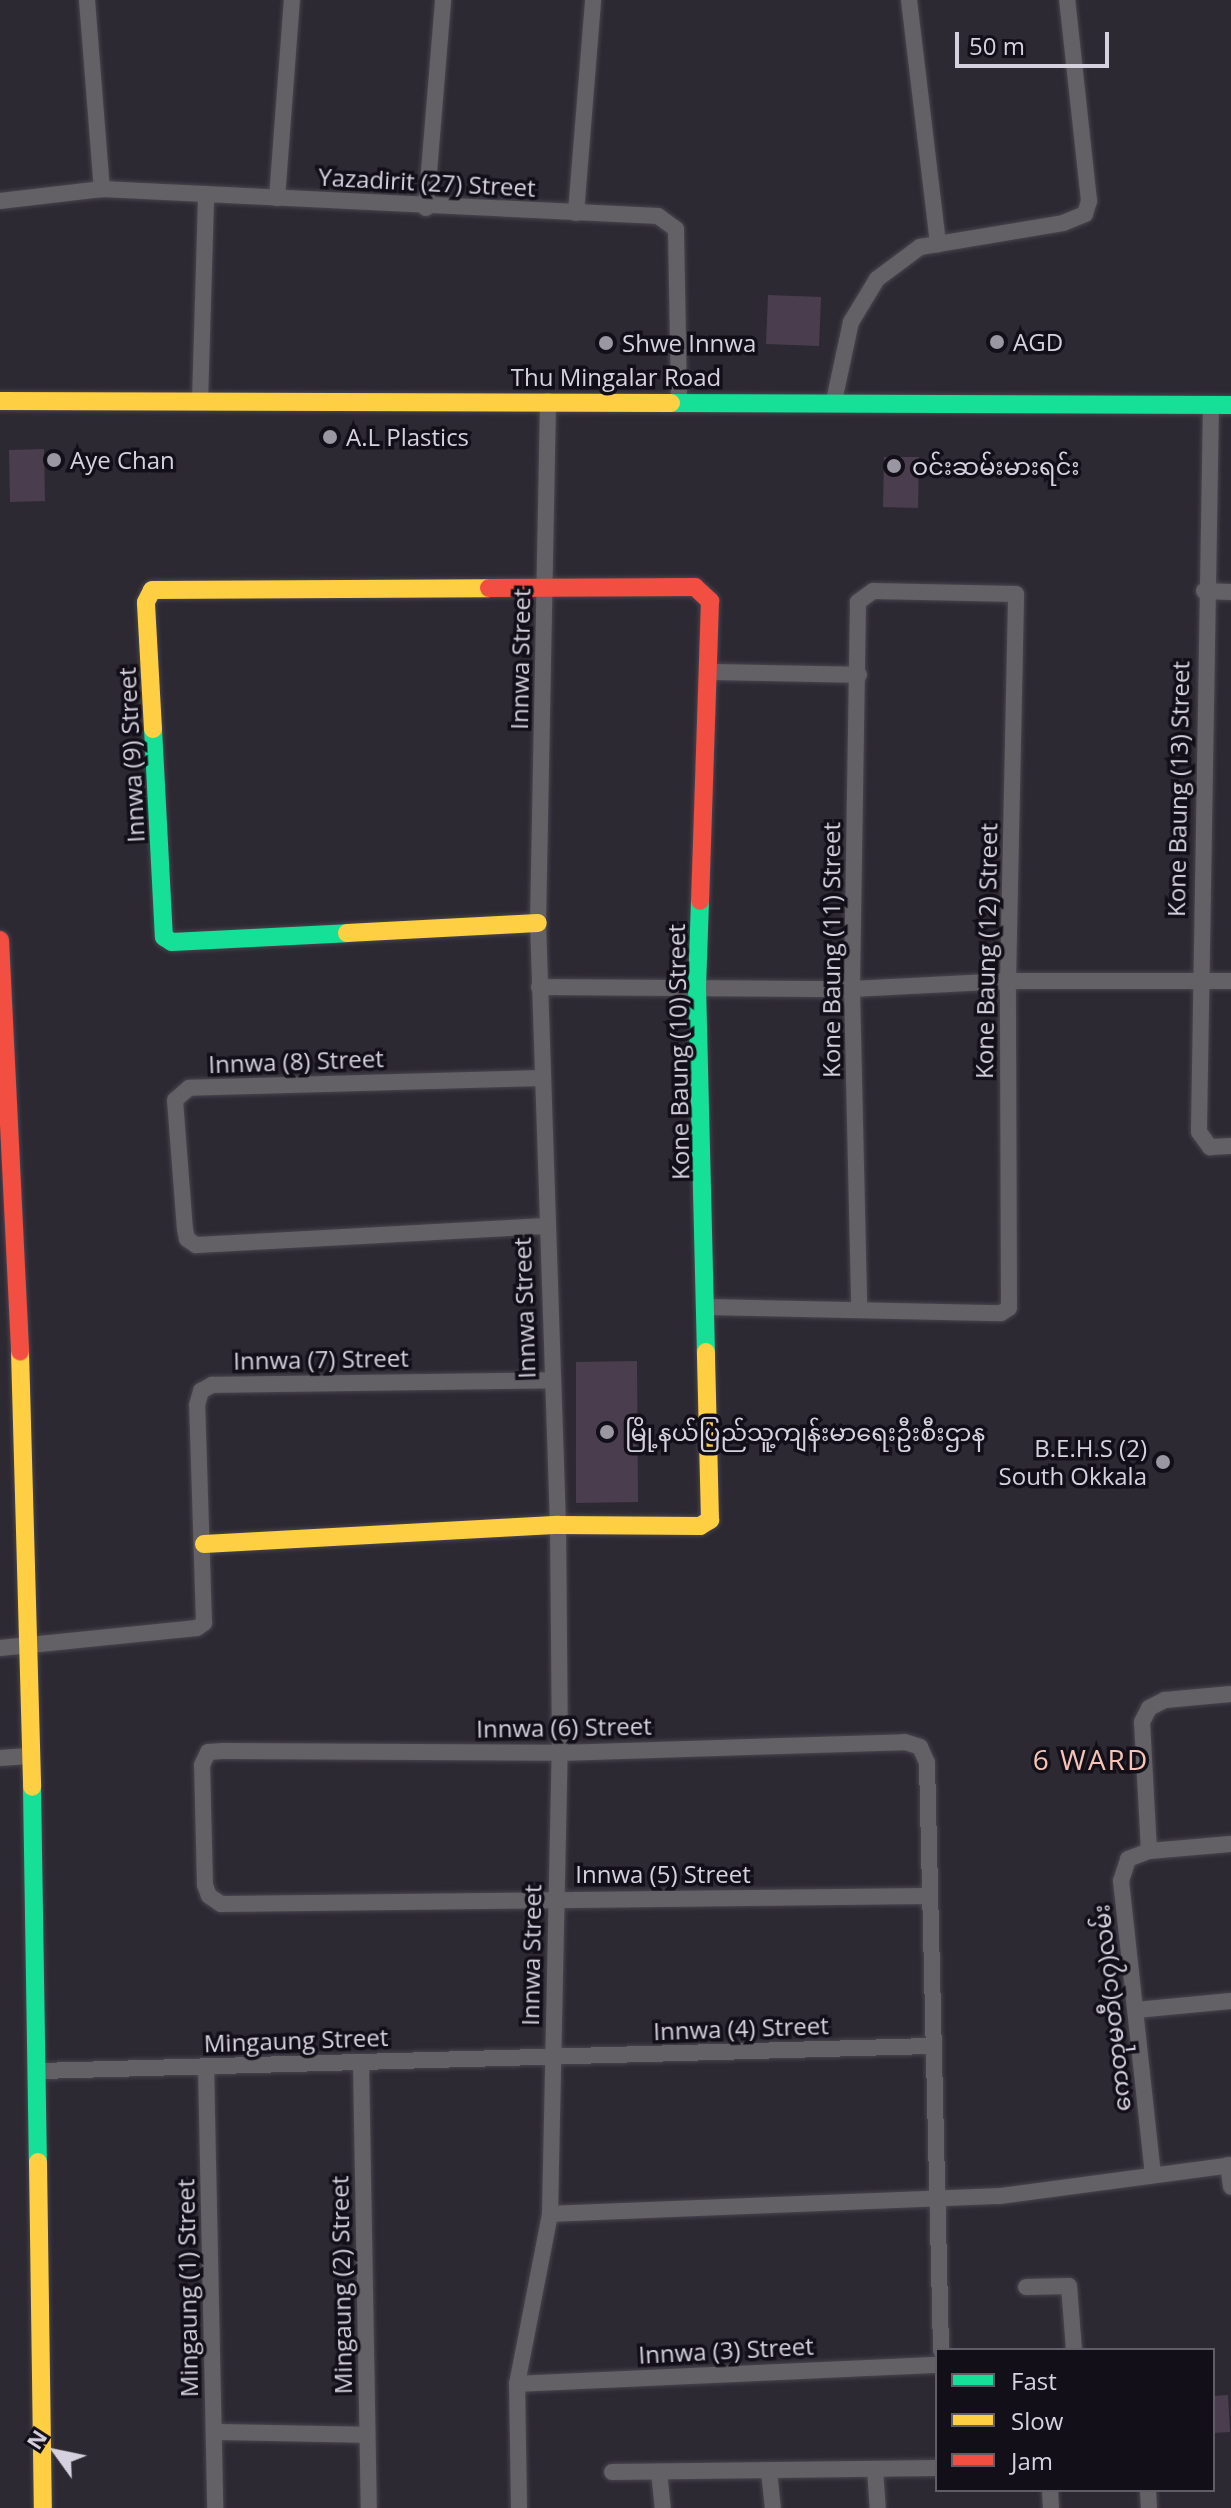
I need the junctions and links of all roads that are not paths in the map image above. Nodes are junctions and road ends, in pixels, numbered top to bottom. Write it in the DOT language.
graph roads {
  1 [pos="87,0"];
  2 [pos="292,0"];
  3 [pos="443,0"];
  4 [pos="593,0"];
  5 [pos="909,0"];
  6 [pos="1067,0"];
  7 [pos="102,189"];
  8 [pos="206,194"];
  9 [pos="277,198"];
  10 [pos="0,201"];
  11 [pos="426,208"];
  12 [pos="576,213"];
  13 [pos="938,244"];
  14 [pos="0,401"];
  15 [pos="548,401"];
  16 [pos="679,401"];
  17 [pos="834,401"];
  18 [pos="200,402"];
  19 [pos="1211,405"];
  20 [pos="1231,405"];
  21 [pos="546,585"];
  22 [pos="1204,591"];
  23 [pos="1231,592"];
  24 [pos="709,672"];
  25 [pos="859,675"];
  26 [pos="538,923"];
  27 [pos="0,940"];
  28 [pos="1199,979"];
  29 [pos="1008,981"];
  30 [pos="1231,981"];
  31 [pos="697,986"];
  32 [pos="539,987"];
  33 [pos="852,989"];
  34 [pos="542,1078"];
  35 [pos="1231,1146"];
  36 [pos="546,1226"];
  37 [pos="8,1242"];
  38 [pos="707,1307"];
  39 [pos="859,1309"];
  40 [pos="550,1380"];
  41 [pos="558,1525"];
  42 [pos="204,1544"];
  43 [pos="29,1643"];
  44 [pos="0,1648"];
  45 [pos="1231,1694"];
  46 [pos="560,1753"];
  47 [pos="32,1756"];
  48 [pos="0,1758"];
  49 [pos="1231,1844"];
  50 [pos="1149,1851"];
  51 [pos="209,1896"];
  52 [pos="927,1896"];
  53 [pos="556,1899"];
  54 [pos="1231,2001"];
  55 [pos="1136,2010"];
  56 [pos="931,2046"];
  57 [pos="553,2057"];
  58 [pos="361,2062"];
  59 [pos="206,2066"];
  60 [pos="40,2071"];
  61 [pos="1230,2165"];
  62 [pos="1153,2175"];
  63 [pos="1231,2187"];
  64 [pos="935,2199"];
  65 [pos="550,2214"];
  66 [pos="1026,2287"];
  67 [pos="941,2348"];
  68 [pos="1074,2348"];
  69 [pos="935,2365"];
  70 [pos="517,2384"];
  71 [pos="214,2432"];
  72 [pos="367,2435"];
  73 [pos="935,2468"];
  74 [pos="875,2469"];
  75 [pos="769,2471"];
  76 [pos="612,2472"];
  77 [pos="659,2472"];
  78 [pos="43,2508"];
  79 [pos="215,2508"];
  80 [pos="369,2508"];
  81 [pos="519,2508"];
  82 [pos="663,2508"];
  83 [pos="773,2508"];
  84 [pos="878,2508"];
  1 -- 7 [label="street"];
  2 -- 9 [label="street"];
  3 -- 11 [label="street"];
  4 -- 12 [label="street"];
  5 -- 13 [label="street"];
  6 -- 13 [label="street"];
  7 -- 8 [label="street, Yazadirit (27) Street"];
  7 -- 10 [label="street, Yazadirit (27) Street"];
  8 -- 9 [label="street, Yazadirit (27) Street"];
  8 -- 18 [label="street"];
  9 -- 11 [label="street, Yazadirit (27) Street"];
  11 -- 12 [label="street, Yazadirit (27) Street"];
  12 -- 16 [label="street, Yazadirit (27) Street"];
  13 -- 17 [label="street"];
  14 -- 18 [label="main road, Thu Mingalar Road"];
  15 -- 16 [label="main road, Thu Mingalar Road"];
  15 -- 18 [label="main road, Thu Mingalar Road"];
  15 -- 21 [label="street, Innwa Street"];
  16 -- 17 [label="main road, Thu Mingalar Road"];
  17 -- 19 [label="main road, Thu Mingalar Road"];
  19 -- 20 [label="main road, Thu Mingalar Road"];
  19 -- 22 [label="street, Kone Baung (13) Street"];
  21 -- 24 [label="main road, Kone Baung (10) Street"];
  21 -- 26 [label="street, Innwa Street"];
  21 -- 26 [label="main road, Innwa (9) Street"];
  22 -- 23 [label="street"];
  22 -- 28 [label="street, Kone Baung (13) Street"];
  24 -- 25 [label="street"];
  24 -- 31 [label="main road, Kone Baung (10) Street"];
  25 -- 29 [label="street, Kone Baung (12) Street"];
  25 -- 33 [label="street, Kone Baung (11) Street"];
  26 -- 32 [label="street, Innwa Street"];
  27 -- 37 [label="main road"];
  28 -- 29 [label="street"];
  28 -- 30 [label="street"];
  28 -- 35 [label="street, Kone Baung (13) Street"];
  29 -- 33 [label="street"];
  29 -- 39 [label="street, Kone Baung (12) Street"];
  31 -- 32 [label="street"];
  31 -- 33 [label="street"];
  31 -- 38 [label="main road, Kone Baung (10) Street"];
  32 -- 34 [label="street, Innwa Street"];
  33 -- 39 [label="street, Kone Baung (11) Street"];
  34 -- 36 [label="street, Innwa Street"];
  34 -- 36 [label="street, Innwa (8) Street"];
  36 -- 40 [label="street, Innwa Street"];
  37 -- 43 [label="main road"];
  38 -- 39 [label="street"];
  38 -- 41 [label="main road, Kone Baung (10) Street"];
  40 -- 41 [label="street, Innwa Street"];
  40 -- 42 [label="street, Innwa (7) Street"];
  41 -- 42 [label="main road"];
  41 -- 46 [label="street, Innwa Street"];
  42 -- 43 [label="street, Innwa (7) Street"];
  43 -- 44 [label="street"];
  43 -- 47 [label="main road"];
  45 -- 50 [label="street"];
  46 -- 51 [label="street, Innwa (6) Street"];
  46 -- 52 [label="street, Innwa (6) Street"];
  46 -- 53 [label="street, Innwa Street"];
  47 -- 48 [label="street"];
  47 -- 60 [label="main road"];
  49 -- 50 [label="street"];
  50 -- 55 [label="street, ကေတုမတီ(၁၇)လမ်း"];
  51 -- 53 [label="street, Innwa (5) Street"];
  52 -- 53 [label="street, Innwa (5) Street"];
  52 -- 56 [label="street"];
  53 -- 57 [label="street, Innwa Street"];
  54 -- 55 [label="street"];
  55 -- 62 [label="street, ကေတုမတီ(၁၇)လမ်း"];
  56 -- 57 [label="street, Innwa (4) Street"];
  56 -- 64 [label="street"];
  57 -- 58 [label="street, Mingaung Street"];
  57 -- 65 [label="street, Innwa Street"];
  58 -- 59 [label="street, Mingaung Street"];
  58 -- 72 [label="street, Mingaung (2) Street"];
  59 -- 60 [label="street, Mingaung Street"];
  59 -- 71 [label="street, Mingaung (1) Street"];
  60 -- 78 [label="main road"];
  61 -- 62 [label="street"];
  61 -- 63 [label="street"];
  62 -- 64 [label="street"];
  64 -- 65 [label="street"];
  64 -- 67 [label="street"];
  65 -- 70 [label="street, Innwa Street"];
  66 -- 68 [label="street"];
  69 -- 70 [label="street, Innwa (3) Street"];
  70 -- 81 [label="street, Innwa Street"];
  71 -- 72 [label="street"];
  71 -- 79 [label="street, Mingaung (1) Street"];
  72 -- 80 [label="street, Mingaung (2) Street"];
  73 -- 74 [label="street"];
  74 -- 75 [label="street"];
  74 -- 84 [label="street"];
  75 -- 77 [label="street"];
  75 -- 83 [label="street"];
  76 -- 77 [label="street"];
  77 -- 82 [label="street"];
}
